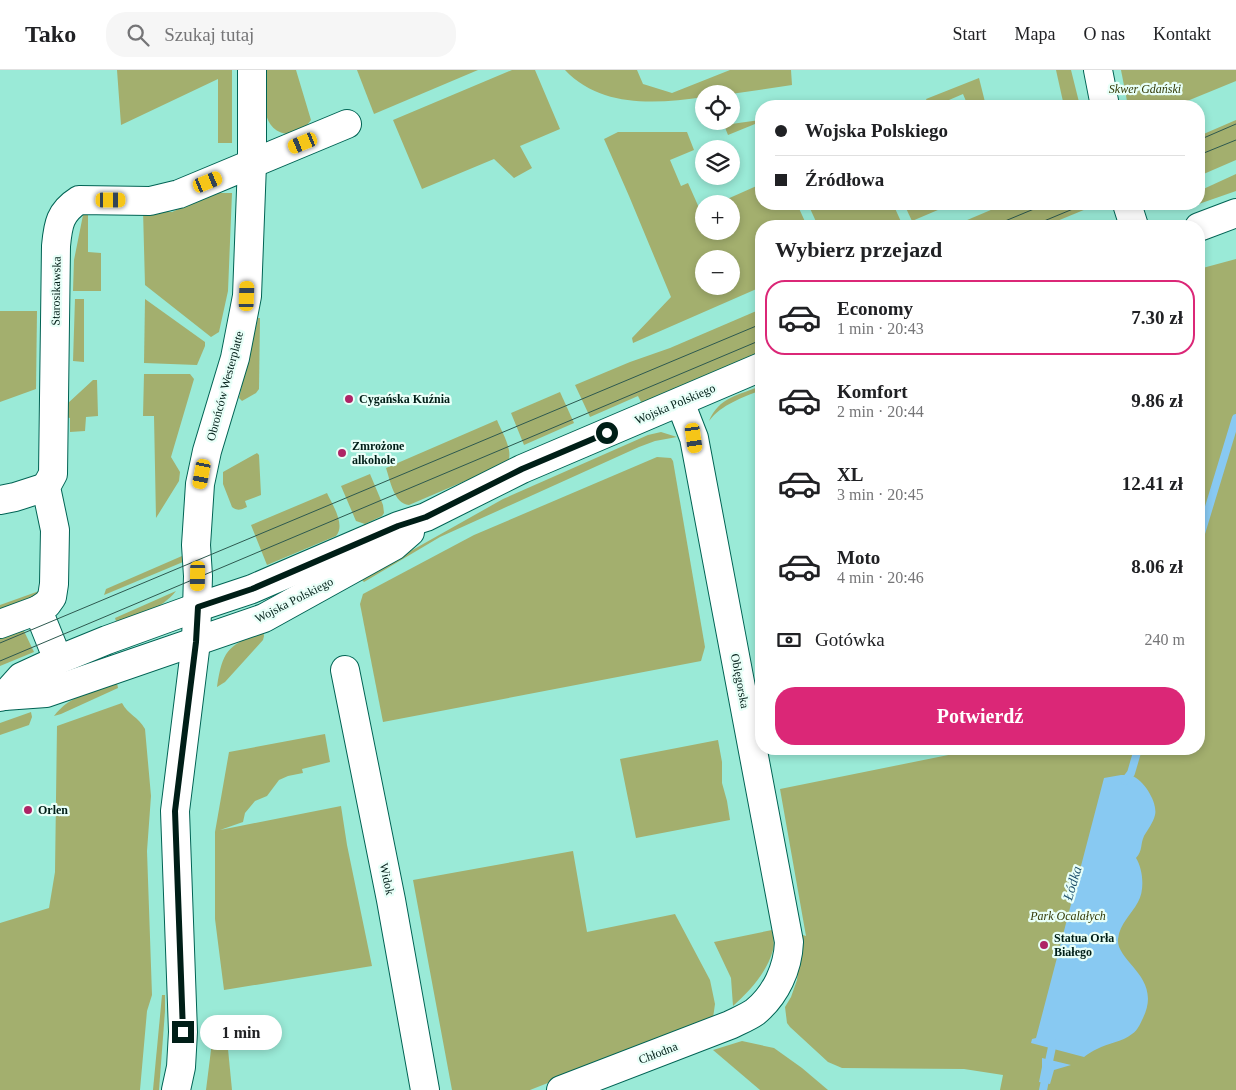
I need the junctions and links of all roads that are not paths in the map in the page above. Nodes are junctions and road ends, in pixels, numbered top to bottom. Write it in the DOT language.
graph roads {
  1 [pos="252,70"];
  2 [pos="1098,70"];
  3 [pos="1104,100"];
  4 [pos="347,124"];
  5 [pos="252,164"];
  6 [pos="1236,213"];
  7 [pos="1205,225"];
  8 [pos="755,370"];
  9 [pos="680,402"];
  10 [pos="46,487"];
  11 [pos="0,500"];
  12 [pos="426,517"];
  13 [pos="198,607"];
  14 [pos="38,610"];
  15 [pos="0,624"];
  16 [pos="196,642"];
  17 [pos="58,660"];
  18 [pos="345,670"];
  19 [pos="2,696"];
  20 [pos="754,1012"];
  21 [pos="176,1090"];
  22 [pos="425,1090"];
  23 [pos="561,1090"];
  1 -- 5 [label="street, Obrońców Westerplatte"];
  2 -- 3 [label="street"];
  4 -- 5 [label="street, Starosikawska"];
  5 -- 10 [label="street, Starosikawska"];
  5 -- 13 [label="street, Obrońców Westerplatte"];
  6 -- 7 [label="street"];
  8 -- 9 [label="street, Wojska Polskiego"];
  9 -- 12 [label="street, Wojska Polskiego"];
  9 -- 20 [label="street, Oblęgorska"];
  10 -- 11 [label="street"];
  10 -- 14 [label="street, Starosikawska"];
  12 -- 13 [label="street, Wojska Polskiego"];
  12 -- 16 [label="street, Wojska Polskiego"];
  13 -- 16 [label="street, Obrońców Westerplatte"];
  13 -- 17 [label="street, Wojska Polskiego"];
  14 -- 15 [label="street"];
  14 -- 17 [label="street"];
  16 -- 19 [label="street, Wojska Polskiego"];
  16 -- 21 [label="street, Obrońców Westerplatte"];
  17 -- 19 [label="street, Wojska Polskiego"];
  18 -- 22 [label="street, Widok"];
  20 -- 23 [label="street, Chłodna"];
}
